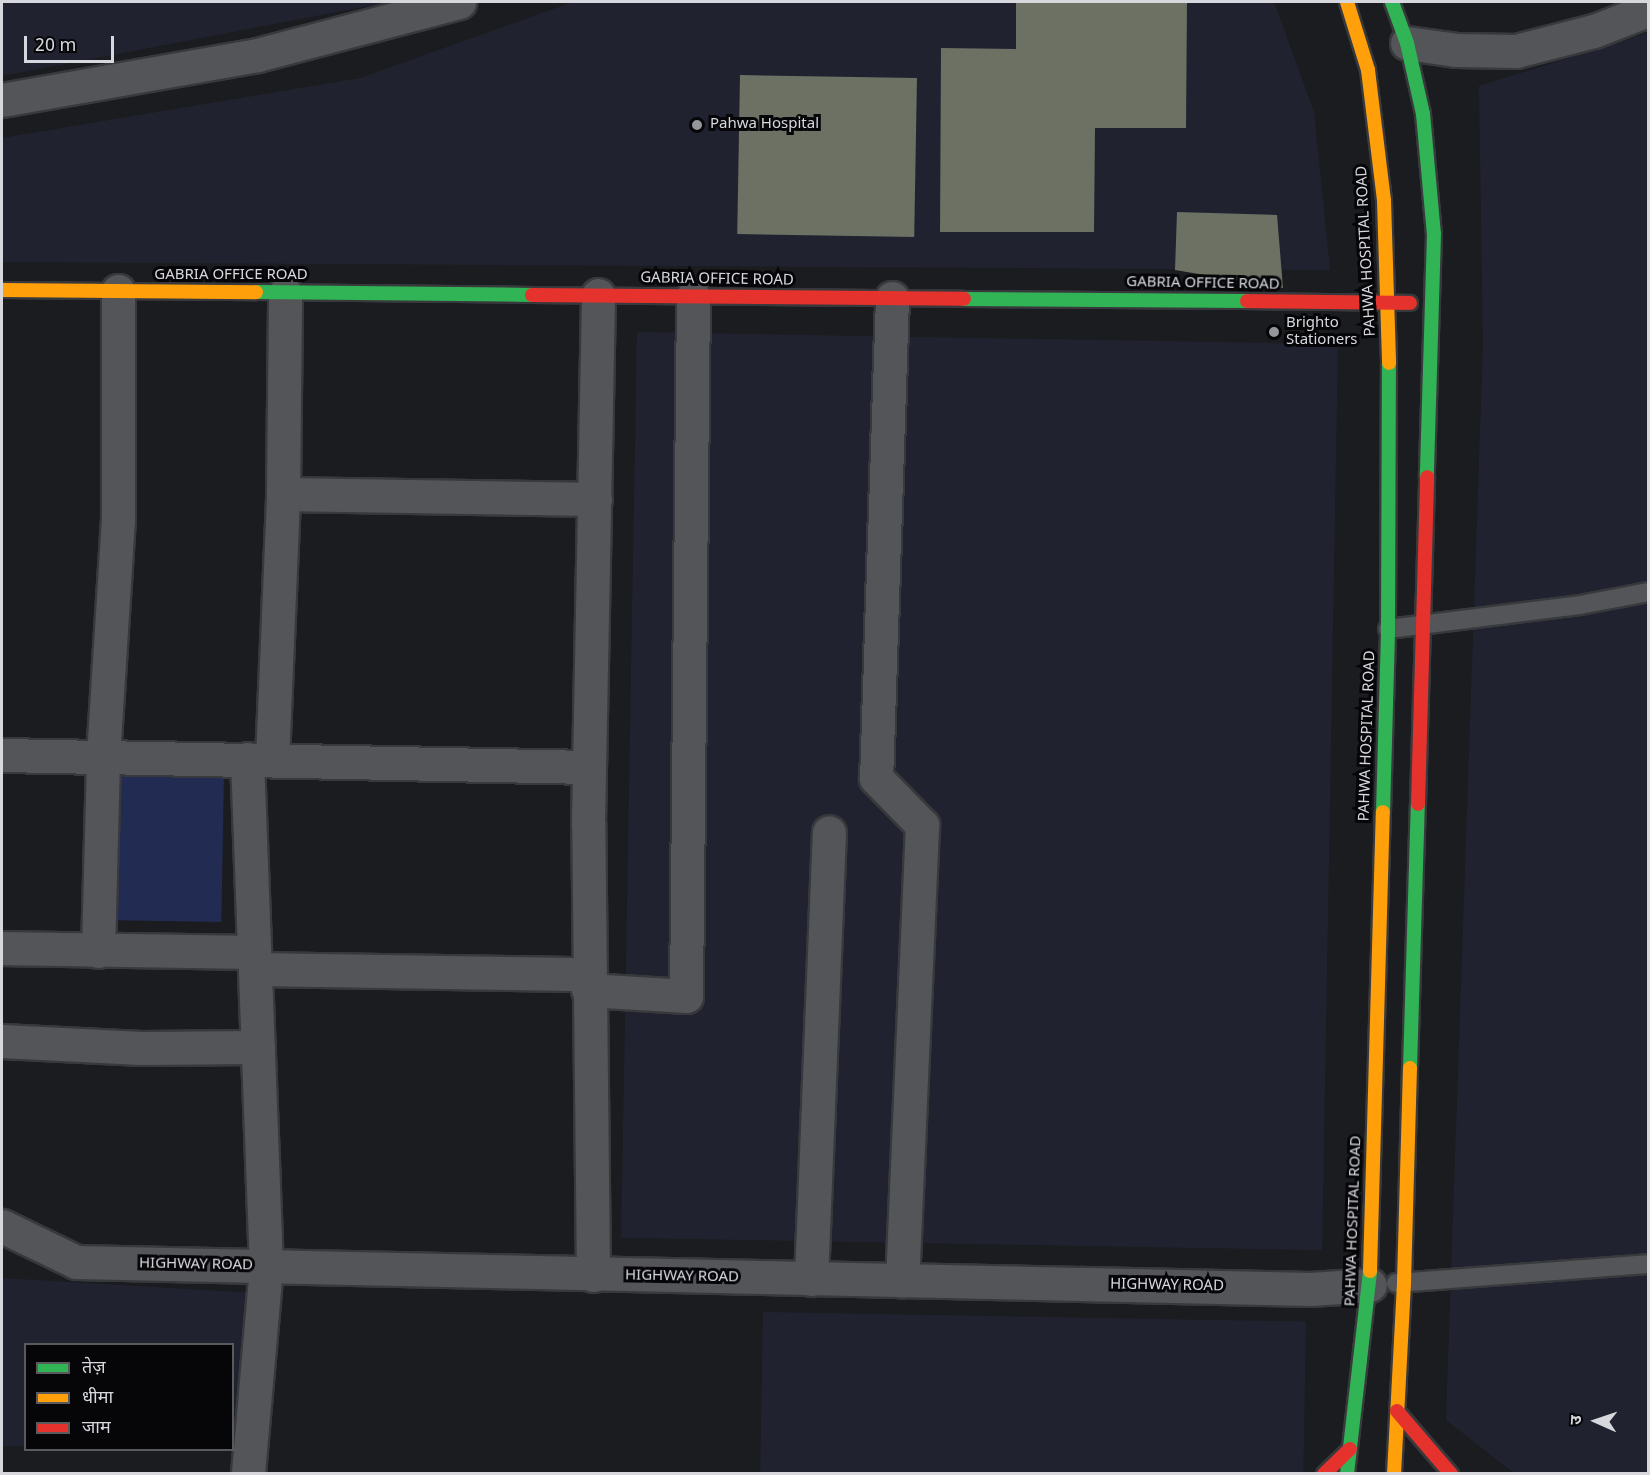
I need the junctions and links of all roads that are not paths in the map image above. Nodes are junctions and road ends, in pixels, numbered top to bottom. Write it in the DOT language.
graph roads {
  1 [pos="459,2"];
  2 [pos="1347,2"];
  3 [pos="1392,2"];
  4 [pos="1648,10"];
  5 [pos="1407,43"];
  6 [pos="2,100"];
  7 [pos="2,290"];
  8 [pos="118,291"];
  9 [pos="285,292"];
  10 [pos="598,295"];
  11 [pos="693,296"];
  12 [pos="892,298"];
  13 [pos="1389,302"];
  14 [pos="1431,304"];
  15 [pos="283,494"];
  16 [pos="595,499"];
  17 [pos="1648,592"];
  18 [pos="1422,625"];
  19 [pos="1388,629"];
  20 [pos="2,755"];
  21 [pos="103,757"];
  22 [pos="259,760"];
  23 [pos="589,767"];
  24 [pos="829,832"];
  25 [pos="2,948"];
  26 [pos="98,951"];
  27 [pos="254,960"];
  28 [pos="588,982"];
  29 [pos="2,1041"];
  30 [pos="258,1047"];
  31 [pos="2,1226"];
  32 [pos="1648,1264"];
  33 [pos="266,1267"];
  34 [pos="593,1275"];
  35 [pos="811,1279"];
  36 [pos="902,1281"];
  37 [pos="1404,1282"];
  38 [pos="1370,1285"];
  39 [pos="1397,1411"];
  40 [pos="1350,1449"];
  41 [pos="248,1473"];
  42 [pos="1323,1473"];
  43 [pos="1347,1473"];
  44 [pos="1394,1473"];
  45 [pos="1451,1473"];
  1 -- 6 [label="street"];
  2 -- 13 [label="street, PAHWA HOSPITAL ROAD"];
  3 -- 5 [label="street"];
  4 -- 5 [label="street"];
  5 -- 14 [label="street"];
  7 -- 8 [label="street, GABRIA OFFICE ROAD"];
  8 -- 9 [label="street, GABRIA OFFICE ROAD"];
  8 -- 21 [label="street"];
  9 -- 10 [label="street, GABRIA OFFICE ROAD"];
  9 -- 15 [label="street"];
  10 -- 11 [label="street, GABRIA OFFICE ROAD"];
  10 -- 16 [label="street"];
  11 -- 12 [label="street, GABRIA OFFICE ROAD"];
  11 -- 28 [label="street"];
  12 -- 13 [label="street, GABRIA OFFICE ROAD"];
  12 -- 36 [label="street"];
  13 -- 14 [label="street, GABRIA OFFICE ROAD"];
  13 -- 19 [label="street, PAHWA HOSPITAL ROAD"];
  14 -- 18 [label="street"];
  15 -- 16 [label="street"];
  15 -- 22 [label="street"];
  16 -- 23 [label="street"];
  17 -- 18 [label="lane"];
  18 -- 19 [label="lane"];
  18 -- 37 [label="street"];
  19 -- 38 [label="street, PAHWA HOSPITAL ROAD"];
  20 -- 21 [label="street"];
  21 -- 22 [label="street"];
  21 -- 26 [label="street"];
  22 -- 23 [label="street"];
  22 -- 27 [label="street"];
  23 -- 28 [label="street"];
  24 -- 35 [label="street"];
  25 -- 26 [label="street"];
  26 -- 27 [label="street"];
  27 -- 28 [label="street"];
  27 -- 30 [label="street"];
  28 -- 34 [label="street"];
  29 -- 30 [label="street"];
  30 -- 33 [label="street"];
  31 -- 33 [label="street, HIGHWAY ROAD"];
  32 -- 37 [label="lane"];
  33 -- 34 [label="street, HIGHWAY ROAD"];
  33 -- 41 [label="street"];
  34 -- 35 [label="street, HIGHWAY ROAD"];
  35 -- 36 [label="street, HIGHWAY ROAD"];
  36 -- 38 [label="street, HIGHWAY ROAD"];
  37 -- 38 [label="lane"];
  37 -- 39 [label="street"];
  38 -- 40 [label="street, PAHWA HOSPITAL ROAD"];
  39 -- 44 [label="street"];
  39 -- 45 [label="street"];
  40 -- 42 [label="street"];
  40 -- 43 [label="street, PAHWA HOSPITAL ROAD"];
}
